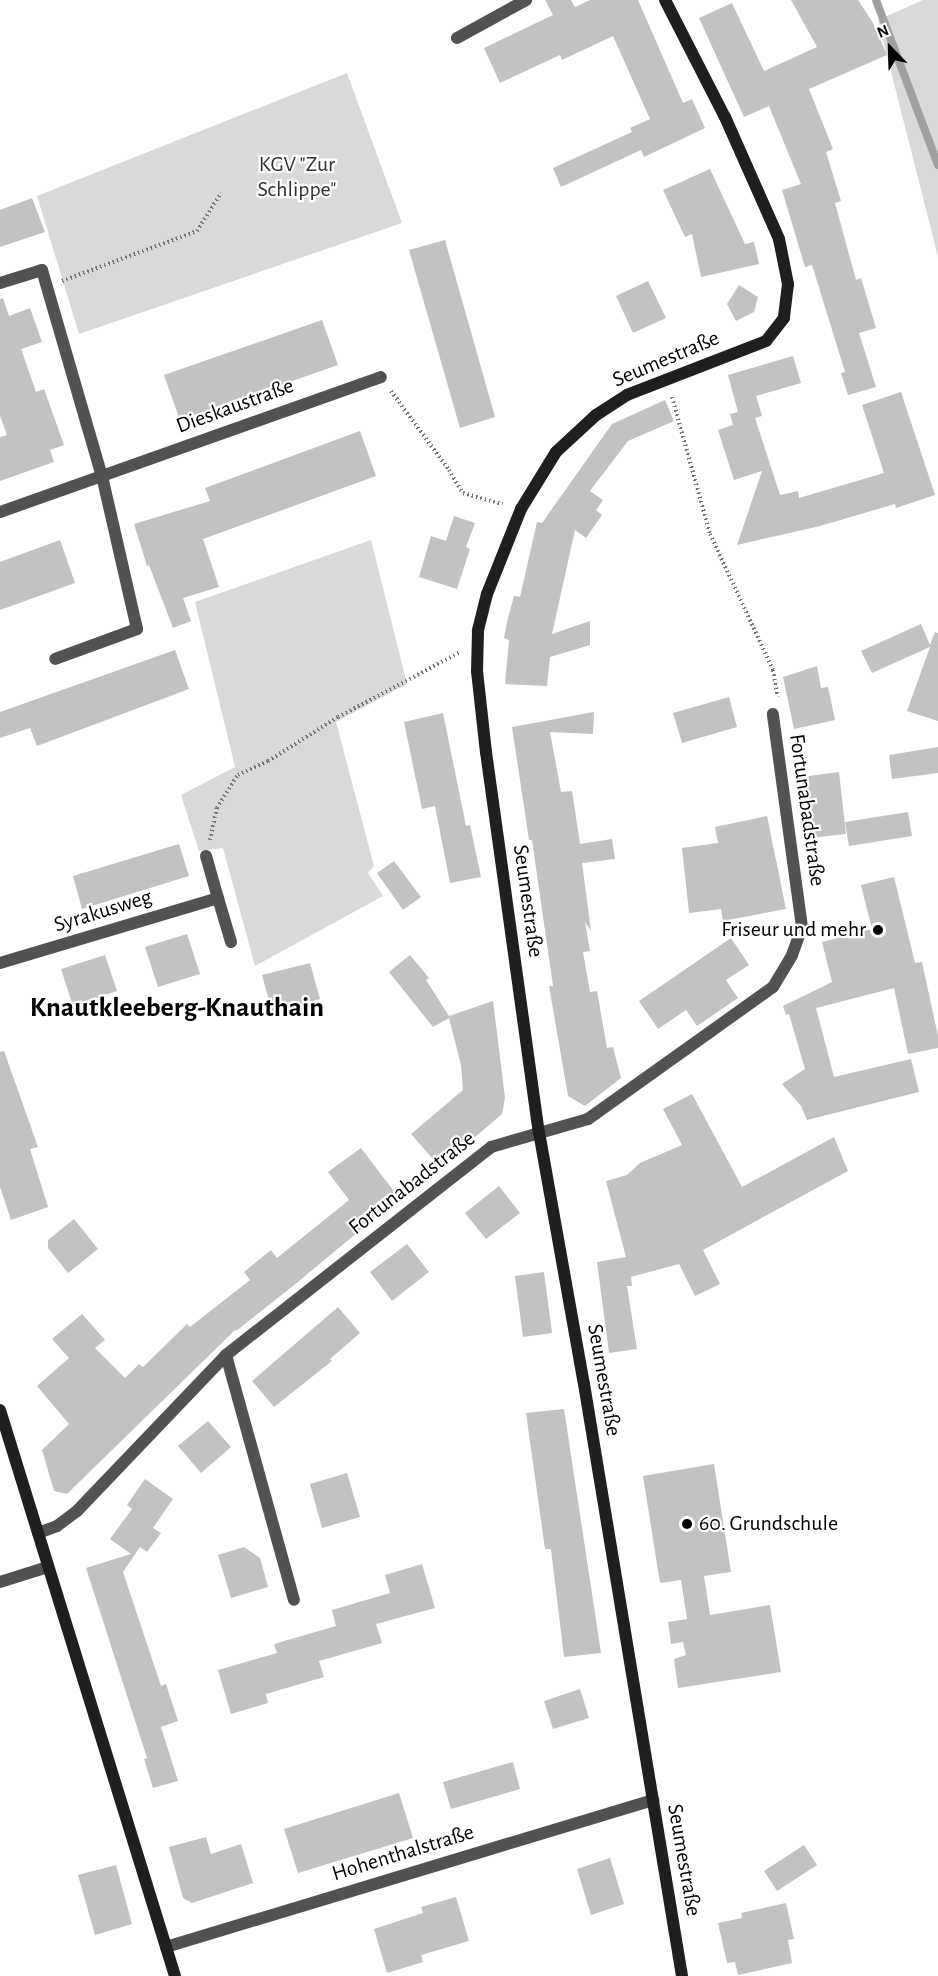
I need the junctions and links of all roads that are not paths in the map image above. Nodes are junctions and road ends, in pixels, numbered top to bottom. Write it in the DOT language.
graph roads {
  1 [pos="526,0"];
  2 [pos="665,0"];
  3 [pos="457,38"];
  4 [pos="0,283"];
  5 [pos="381,377"];
  6 [pos="102,476"];
  7 [pos="0,512"];
  8 [pos="55,659"];
  9 [pos="773,714"];
  10 [pos="206,856"];
  11 [pos="218,898"];
  12 [pos="231,942"];
  13 [pos="0,963"];
  14 [pos="539,1132"];
  15 [pos="226,1355"];
  16 [pos="0,1410"];
  17 [pos="38,1533"];
  18 [pos="48,1567"];
  19 [pos="0,1581"];
  20 [pos="294,1600"];
  21 [pos="653,1800"];
  22 [pos="166,1947"];
  23 [pos="175,1976"];
  24 [pos="682,1976"];
  1 -- 3 [label="street"];
  2 -- 14 [label="street, Seumestraße"];
  4 -- 6 [label="street"];
  5 -- 6 [label="street, Dieskaustraße"];
  6 -- 7 [label="street, Dieskaustraße"];
  6 -- 8 [label="street"];
  9 -- 14 [label="street, Fortunabadstraße"];
  10 -- 11 [label="street"];
  11 -- 12 [label="street"];
  11 -- 13 [label="street, Syrakusweg"];
  14 -- 15 [label="street, Fortunabadstraße"];
  14 -- 21 [label="street, Seumestraße"];
  15 -- 17 [label="street, Fortunabadstraße"];
  15 -- 20 [label="street"];
  16 -- 17 [label="street"];
  17 -- 18 [label="street"];
  18 -- 19 [label="street"];
  18 -- 22 [label="street"];
  21 -- 22 [label="street, Hohenthalstraße"];
  21 -- 24 [label="street, Seumestraße"];
  22 -- 23 [label="street"];
}
